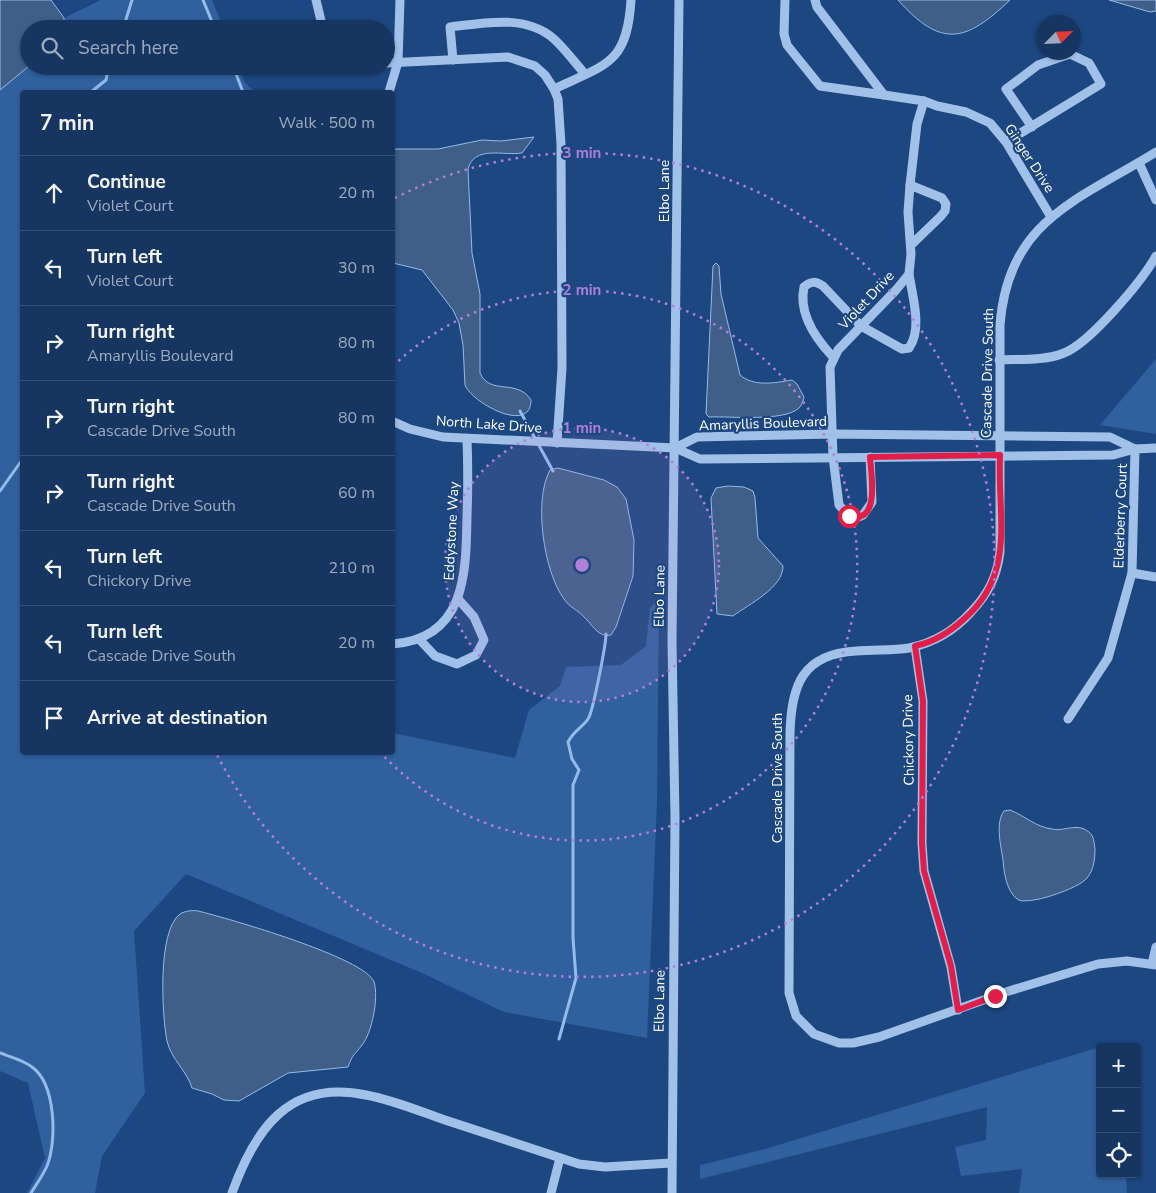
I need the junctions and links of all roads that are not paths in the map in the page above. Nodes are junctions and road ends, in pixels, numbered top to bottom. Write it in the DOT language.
graph roads {
  1 [pos="316,0"];
  2 [pos="400,0"];
  3 [pos="631,0"];
  4 [pos="679,0"];
  5 [pos="785,0"];
  6 [pos="815,0"];
  7 [pos="321,20"];
  8 [pos="453,60"];
  9 [pos="395,62"];
  10 [pos="398,62"];
  11 [pos="395,72"];
  12 [pos="585,74"];
  13 [pos="394,75"];
  14 [pos="554,89"];
  15 [pos="390,90"];
  16 [pos="884,95"];
  17 [pos="924,101"];
  18 [pos="1032,127"];
  19 [pos="1006,142"];
  20 [pos="1156,152"];
  21 [pos="1139,163"];
  22 [pos="910,185"];
  23 [pos="1156,200"];
  24 [pos="1051,217"];
  25 [pos="911,245"];
  26 [pos="1156,256"];
  27 [pos="909,274"];
  28 [pos="861,326"];
  29 [pos="833,357"];
  30 [pos="999,360"];
  31 [pos="395,422"];
  32 [pos="833,434"];
  33 [pos="999,436"];
  34 [pos="467,439"];
  35 [pos="557,443"];
  36 [pos="675,448"];
  37 [pos="1156,448"];
  38 [pos="1136,449"];
  39 [pos="1000,455"];
  40 [pos="833,457"];
  41 [pos="870,457"];
  42 [pos="1132,573"];
  43 [pos="1156,577"];
  44 [pos="459,600"];
  45 [pos="420,639"];
  46 [pos="395,644"];
  47 [pos="915,646"];
  48 [pos="1068,719"];
  49 [pos="1156,947"];
  50 [pos="1154,965"];
  51 [pos="958,1010"];
  52 [pos="560,1158"];
  53 [pos="671,1164"];
  54 [pos="232,1193"];
  55 [pos="551,1193"];
  56 [pos="672,1193"];
  1 -- 7 [label="street"];
  2 -- 10 [label="street"];
  3 -- 12 [label="street"];
  4 -- 36 [label="street, Elbo Lane"];
  5 -- 16 [label="street, Ginger Drive"];
  6 -- 16 [label="street"];
  8 -- 10 [label="street"];
  8 -- 12 [label="street"];
  8 -- 14 [label="street"];
  9 -- 10 [label="street"];
  10 -- 11 [label="street"];
  12 -- 14 [label="street"];
  13 -- 15 [label="street"];
  14 -- 35 [label="street"];
  16 -- 17 [label="street, Ginger Drive"];
  17 -- 19 [label="street, Ginger Drive"];
  17 -- 22 [label="street, Violet Drive"];
  18 -- 18 [label="street"];
  18 -- 19 [label="street"];
  19 -- 24 [label="street, Ginger Drive"];
  20 -- 21 [label="street"];
  21 -- 23 [label="street"];
  21 -- 24 [label="street, Cascade Drive South"];
  22 -- 25 [label="street, Violet Drive"];
  22 -- 25 [label="street"];
  24 -- 30 [label="street, Cascade Drive South"];
  25 -- 27 [label="street, Violet Drive"];
  26 -- 30 [label="street"];
  27 -- 28 [label="street, Violet Drive"];
  27 -- 28 [label="street"];
  28 -- 29 [label="street, Violet Drive"];
  28 -- 29 [label="street"];
  29 -- 32 [label="street"];
  30 -- 33 [label="street, Cascade Drive South"];
  31 -- 34 [label="street, North Lake Drive"];
  32 -- 33 [label="street, Amaryllis Boulevard"];
  32 -- 36 [label="street, Amaryllis Boulevard"];
  32 -- 40 [label="street"];
  33 -- 38 [label="street, Amaryllis Boulevard"];
  33 -- 39 [label="street, Cascade Drive South"];
  34 -- 35 [label="street, North Lake Drive"];
  34 -- 44 [label="street, Eddystone Way"];
  35 -- 36 [label="street, North Lake Drive"];
  36 -- 40 [label="street, Amaryllis Boulevard"];
  36 -- 53 [label="street, Elbo Lane"];
  37 -- 38 [label="street, Amaryllis Boulevard"];
  38 -- 39 [label="street, Amaryllis Boulevard"];
  38 -- 42 [label="street, Elderberry Court"];
  39 -- 41 [label="street, Amaryllis Boulevard"];
  39 -- 47 [label="street, Cascade Drive South"];
  40 -- 41 [label="street, Amaryllis Boulevard"];
  40 -- 41 [label="street"];
  42 -- 43 [label="street"];
  42 -- 48 [label="street, Elderberry Court"];
  44 -- 45 [label="street, Eddystone Way"];
  44 -- 45 [label="street"];
  45 -- 46 [label="street, Eddystone Way"];
  47 -- 51 [label="street, Chickory Drive"];
  47 -- 51 [label="street, Cascade Drive South"];
  49 -- 50 [label="street"];
  50 -- 51 [label="street, Cascade Drive South"];
  52 -- 53 [label="street"];
  52 -- 54 [label="street"];
  52 -- 55 [label="street"];
  53 -- 56 [label="street, Elbo Lane"];
}
